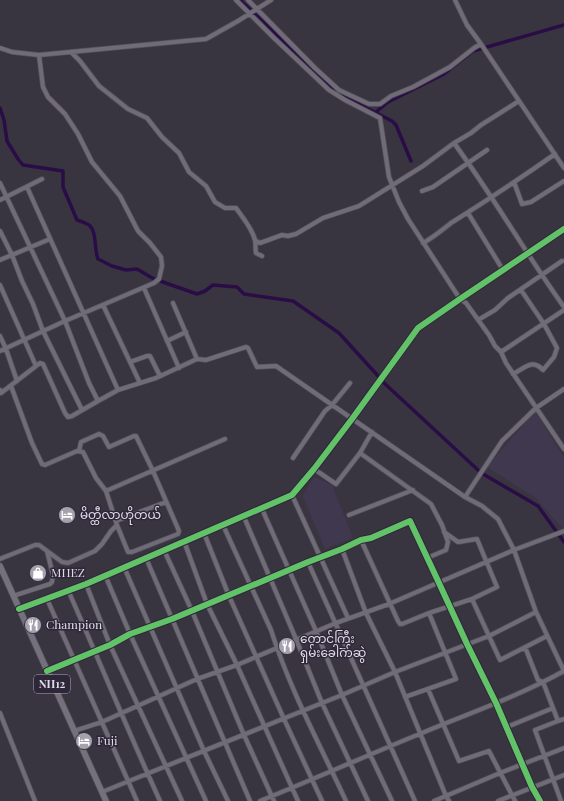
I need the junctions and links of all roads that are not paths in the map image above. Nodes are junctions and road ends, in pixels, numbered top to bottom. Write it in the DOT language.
graph roads {
  1 [pos="236,0"];
  2 [pos="248,0"];
  3 [pos="271,0"];
  4 [pos="455,0"];
  5 [pos="256,9"];
  6 [pos="250,14"];
  7 [pos="481,44"];
  8 [pos="0,48"];
  9 [pos="71,52"];
  10 [pos="38,55"];
  11 [pos="519,101"];
  12 [pos="454,143"];
  13 [pos="487,150"];
  14 [pos="555,154"];
  15 [pos="468,163"];
  16 [pos="564,168"];
  17 [pos="42,179"];
  18 [pos="564,181"];
  19 [pos="0,182"];
  20 [pos="514,182"];
  21 [pos="391,184"];
  22 [pos="27,187"];
  23 [pos="422,191"];
  24 [pos="7,197"];
  25 [pos="491,198"];
  26 [pos="0,200"];
  27 [pos="468,213"];
  28 [pos="564,229"];
  29 [pos="0,232"];
  30 [pos="50,239"];
  31 [pos="256,241"];
  32 [pos="423,243"];
  33 [pos="29,247"];
  34 [pos="527,254"];
  35 [pos="12,255"];
  36 [pos="262,256"];
  37 [pos="0,260"];
  38 [pos="562,261"];
  39 [pos="503,270"];
  40 [pos="541,276"];
  41 [pos="0,286"];
  42 [pos="144,288"];
  43 [pos="521,290"];
  44 [pos="460,299"];
  45 [pos="173,303"];
  46 [pos="103,305"];
  47 [pos="564,309"];
  48 [pos="84,313"];
  49 [pos="478,320"];
  50 [pos="65,321"];
  51 [pos="544,324"];
  52 [pos="43,331"];
  53 [pos="186,332"];
  54 [pos="0,336"];
  55 [pos="25,340"];
  56 [pos="167,341"];
  57 [pos="6,349"];
  58 [pos="0,351"];
  59 [pos="501,352"];
  60 [pos="197,359"];
  61 [pos="130,362"];
  62 [pos="36,366"];
  63 [pos="179,368"];
  64 [pos="513,374"];
  65 [pos="160,376"];
  66 [pos="17,382"];
  67 [pos="140,383"];
  68 [pos="350,383"];
  69 [pos="11,386"];
  70 [pos="564,389"];
  71 [pos="118,390"];
  72 [pos="0,392"];
  73 [pos="98,401"];
  74 [pos="332,405"];
  75 [pos="536,408"];
  76 [pos="82,410"];
  77 [pos="352,419"];
  78 [pos="372,432"];
  79 [pos="225,439"];
  80 [pos="564,449"];
  81 [pos="79,451"];
  82 [pos="360,453"];
  83 [pos="293,458"];
  84 [pos="314,469"];
  85 [pos="153,471"];
  86 [pos="413,490"];
  87 [pos="106,491"];
  88 [pos="292,495"];
  89 [pos="465,496"];
  90 [pos="166,502"];
  91 [pos="262,509"];
  92 [pos="349,515"];
  93 [pos="244,516"];
  94 [pos="116,523"];
  95 [pos="223,525"];
  96 [pos="564,531"];
  97 [pos="444,532"];
  98 [pos="204,533"];
  99 [pos="361,540"];
  100 [pos="184,541"];
  101 [pos="47,550"];
  102 [pos="164,550"];
  103 [pos="342,550"];
  104 [pos="514,550"];
  105 [pos="321,557"];
  106 [pos="146,558"];
  107 [pos="427,558"];
  108 [pos="0,559"];
  109 [pos="308,562"];
  110 [pos="487,563"];
  111 [pos="0,566"];
  112 [pos="124,567"];
  113 [pos="289,570"];
  114 [pos="105,575"];
  115 [pos="270,578"];
  116 [pos="440,583"];
  117 [pos="86,584"];
  118 [pos="251,586"];
  119 [pos="68,590"];
  120 [pos="13,596"];
  121 [pos="229,596"];
  122 [pos="47,599"];
  123 [pos="472,600"];
  124 [pos="207,604"];
  125 [pos="389,604"];
  126 [pos="449,606"];
  127 [pos="19,609"];
  128 [pos="192,611"];
  129 [pos="536,612"];
  130 [pos="366,613"];
  131 [pos="429,613"];
  132 [pos="348,618"];
  133 [pos="172,619"];
  134 [pos="336,623"];
  135 [pos="149,626"];
  136 [pos="316,631"];
  137 [pos="130,634"];
  138 [pos="489,636"];
  139 [pos="547,636"];
  140 [pos="296,639"];
  141 [pos="467,644"];
  142 [pos="110,645"];
  143 [pos="525,647"];
  144 [pos="277,648"];
  145 [pos="95,650"];
  146 [pos="446,653"];
  147 [pos="256,657"];
  148 [pos="74,659"];
  149 [pos="236,665"];
  150 [pos="47,671"];
  151 [pos="218,671"];
  152 [pos="564,671"];
  153 [pos="394,672"];
  154 [pos="197,679"];
  155 [pos="543,682"];
  156 [pos="363,686"];
  157 [pos="177,688"];
  158 [pos="428,688"];
  159 [pos="342,695"];
  160 [pos="405,697"];
  161 [pos="159,698"];
  162 [pos="322,703"];
  163 [pos="496,703"];
  164 [pos="138,707"];
  165 [pos="553,708"];
  166 [pos="303,711"];
  167 [pos="0,712"];
  168 [pos="121,714"];
  169 [pos="284,719"];
  170 [pos="564,719"];
  171 [pos="558,721"];
  172 [pos="102,722"];
  173 [pos="443,724"];
  174 [pos="264,727"];
  175 [pos="507,727"];
  176 [pos="74,732"];
  177 [pos="244,734"];
  178 [pos="420,734"];
  179 [pos="225,742"];
  180 [pos="391,746"];
  181 [pos="564,748"];
  182 [pos="204,751"];
  183 [pos="371,754"];
  184 [pos="544,756"];
  185 [pos="186,758"];
  186 [pos="350,763"];
  187 [pos="523,765"];
  188 [pos="166,767"];
  189 [pos="332,770"];
  190 [pos="500,773"];
  191 [pos="147,774"];
  192 [pos="564,775"];
  193 [pos="312,778"];
  194 [pos="552,779"];
  195 [pos="129,782"];
  196 [pos="292,787"];
  197 [pos="532,787"];
  198 [pos="102,792"];
  199 [pos="513,795"];
  200 [pos="272,796"];
  201 [pos="446,796"];
  202 [pos="35,801"];
  203 [pos="106,801"];
  204 [pos="137,801"];
  205 [pos="160,801"];
  206 [pos="182,801"];
  207 [pos="206,801"];
  208 [pos="228,801"];
  209 [pos="250,801"];
  210 [pos="260,801"];
  211 [pos="274,801"];
  212 [pos="298,801"];
  213 [pos="322,801"];
  214 [pos="346,801"];
  215 [pos="368,801"];
  216 [pos="392,801"];
  217 [pos="415,801"];
  218 [pos="434,801"];
  219 [pos="449,801"];
  220 [pos="498,801"];
  221 [pos="514,801"];
  222 [pos="540,801"];
  223 [pos="561,801"];
  1 -- 6 [label="street"];
  2 -- 5 [label="street"];
  3 -- 5 [label="street"];
  4 -- 7 [label="street"];
  5 -- 6 [label="street"];
  5 -- 7 [label="street"];
  6 -- 9 [label="street"];
  6 -- 21 [label="street"];
  7 -- 11 [label="street"];
  8 -- 10 [label="street"];
  9 -- 10 [label="street"];
  9 -- 31 [label="street"];
  10 -- 42 [label="street"];
  11 -- 12 [label="street"];
  11 -- 14 [label="street"];
  12 -- 15 [label="street"];
  12 -- 21 [label="street"];
  13 -- 15 [label="street"];
  14 -- 16 [label="street"];
  14 -- 20 [label="street"];
  15 -- 23 [label="street"];
  15 -- 25 [label="street"];
  17 -- 22 [label="street"];
  18 -- 20 [label="street"];
  19 -- 24 [label="street"];
  20 -- 25 [label="street"];
  21 -- 31 [label="street"];
  21 -- 32 [label="street"];
  22 -- 24 [label="street"];
  22 -- 30 [label="street"];
  24 -- 26 [label="street"];
  24 -- 33 [label="street"];
  25 -- 27 [label="street"];
  25 -- 34 [label="street"];
  27 -- 32 [label="street"];
  27 -- 39 [label="street"];
  28 -- 34 [label="street"];
  29 -- 35 [label="street"];
  30 -- 33 [label="street"];
  30 -- 48 [label="street"];
  31 -- 36 [label="street"];
  32 -- 44 [label="street"];
  33 -- 35 [label="street"];
  33 -- 50 [label="street"];
  34 -- 39 [label="street"];
  34 -- 40 [label="street"];
  35 -- 37 [label="street"];
  35 -- 52 [label="street"];
  38 -- 40 [label="street"];
  39 -- 44 [label="street"];
  40 -- 43 [label="street"];
  40 -- 47 [label="street"];
  41 -- 55 [label="street"];
  42 -- 46 [label="street"];
  42 -- 56 [label="street"];
  43 -- 49 [label="street"];
  43 -- 51 [label="street"];
  44 -- 49 [label="street"];
  44 -- 77 [label="street"];
  45 -- 53 [label="street"];
  46 -- 48 [label="street"];
  46 -- 61 [label="street"];
  47 -- 51 [label="street"];
  48 -- 50 [label="street"];
  48 -- 71 [label="street"];
  49 -- 59 [label="street"];
  50 -- 52 [label="street"];
  50 -- 73 [label="street"];
  51 -- 59 [label="street"];
  51 -- 64 [label="street"];
  52 -- 55 [label="street"];
  52 -- 76 [label="street"];
  53 -- 56 [label="street"];
  53 -- 60 [label="street"];
  54 -- 57 [label="street"];
  55 -- 57 [label="street"];
  55 -- 62 [label="street"];
  56 -- 63 [label="street"];
  57 -- 58 [label="street"];
  57 -- 66 [label="street"];
  59 -- 64 [label="street"];
  60 -- 63 [label="street"];
  60 -- 74 [label="street"];
  61 -- 65 [label="street"];
  61 -- 67 [label="street"];
  62 -- 66 [label="street"];
  62 -- 76 [label="street"];
  63 -- 65 [label="street"];
  64 -- 75 [label="street"];
  65 -- 67 [label="street"];
  66 -- 69 [label="street"];
  67 -- 71 [label="street"];
  68 -- 74 [label="street"];
  69 -- 72 [label="street"];
  69 -- 81 [label="street"];
  70 -- 75 [label="street"];
  71 -- 73 [label="street"];
  73 -- 76 [label="street"];
  74 -- 77 [label="street"];
  74 -- 83 [label="street"];
  75 -- 80 [label="street"];
  75 -- 89 [label="street"];
  77 -- 78 [label="street"];
  77 -- 84 [label="street"];
  78 -- 82 [label="street"];
  78 -- 89 [label="street"];
  79 -- 85 [label="street"];
  81 -- 85 [label="street"];
  81 -- 87 [label="street"];
  82 -- 84 [label="street"];
  82 -- 86 [label="street"];
  84 -- 88 [label="street"];
  85 -- 87 [label="street"];
  85 -- 90 [label="street"];
  86 -- 92 [label="street"];
  86 -- 97 [label="street"];
  87 -- 94 [label="street"];
  88 -- 91 [label="street"];
  88 -- 105 [label="street"];
  89 -- 104 [label="street"];
  90 -- 94 [label="street"];
  90 -- 94 [label="street"];
  91 -- 93 [label="street"];
  91 -- 113 [label="street"];
  93 -- 95 [label="street"];
  93 -- 115 [label="street"];
  94 -- 101 [label="street"];
  95 -- 98 [label="street"];
  95 -- 118 [label="street"];
  96 -- 104 [label="street"];
  97 -- 107 [label="street"];
  97 -- 110 [label="street"];
  98 -- 100 [label="street"];
  98 -- 121 [label="street"];
  99 -- 103 [label="street"];
  99 -- 107 [label="street"];
  99 -- 125 [label="street"];
  100 -- 102 [label="street"];
  100 -- 124 [label="street"];
  101 -- 108 [label="street"];
  101 -- 120 [label="street"];
  102 -- 106 [label="street"];
  102 -- 128 [label="street"];
  103 -- 105 [label="street"];
  103 -- 130 [label="street"];
  104 -- 110 [label="street"];
  104 -- 129 [label="street"];
  105 -- 109 [label="street"];
  105 -- 132 [label="street"];
  106 -- 112 [label="street"];
  106 -- 133 [label="street"];
  107 -- 116 [label="street"];
  109 -- 113 [label="street"];
  109 -- 134 [label="street"];
  110 -- 116 [label="street"];
  110 -- 123 [label="street"];
  111 -- 120 [label="highway, NH12"];
  112 -- 114 [label="street"];
  112 -- 135 [label="street"];
  113 -- 115 [label="street"];
  113 -- 136 [label="street"];
  114 -- 117 [label="street"];
  114 -- 137 [label="street"];
  115 -- 118 [label="street"];
  115 -- 140 [label="street"];
  116 -- 125 [label="street"];
  116 -- 126 [label="street"];
  117 -- 119 [label="street"];
  117 -- 142 [label="street"];
  118 -- 121 [label="street"];
  118 -- 144 [label="street"];
  119 -- 122 [label="street"];
  119 -- 145 [label="street"];
  120 -- 127 [label="highway, NH12"];
  121 -- 124 [label="street"];
  121 -- 147 [label="street"];
  122 -- 127 [label="street"];
  122 -- 148 [label="street"];
  123 -- 126 [label="street"];
  123 -- 138 [label="street"];
  124 -- 128 [label="street"];
  124 -- 149 [label="street"];
  125 -- 130 [label="street"];
  125 -- 131 [label="street"];
  126 -- 131 [label="street"];
  126 -- 141 [label="street"];
  127 -- 150 [label="highway, NH12"];
  128 -- 133 [label="street"];
  128 -- 151 [label="street"];
  129 -- 138 [label="street"];
  129 -- 139 [label="street"];
  130 -- 132 [label="street"];
  130 -- 153 [label="street"];
  131 -- 146 [label="street"];
  132 -- 134 [label="street"];
  133 -- 135 [label="street"];
  133 -- 154 [label="street"];
  134 -- 136 [label="street"];
  134 -- 156 [label="street"];
  135 -- 137 [label="street"];
  135 -- 157 [label="street"];
  136 -- 140 [label="street"];
  136 -- 159 [label="street"];
  137 -- 142 [label="street"];
  137 -- 161 [label="street"];
  138 -- 141 [label="street"];
  138 -- 143 [label="street"];
  139 -- 143 [label="street"];
  139 -- 152 [label="street"];
  140 -- 144 [label="street"];
  140 -- 162 [label="street"];
  141 -- 146 [label="street"];
  141 -- 163 [label="street"];
  142 -- 145 [label="street"];
  142 -- 164 [label="street"];
  143 -- 155 [label="street"];
  144 -- 147 [label="street"];
  144 -- 166 [label="street"];
  145 -- 148 [label="street"];
  145 -- 168 [label="street"];
  146 -- 153 [label="street"];
  146 -- 158 [label="street"];
  147 -- 149 [label="street"];
  147 -- 169 [label="street"];
  148 -- 150 [label="street"];
  148 -- 172 [label="street"];
  149 -- 151 [label="street"];
  149 -- 174 [label="street"];
  150 -- 176 [label="highway, NH12"];
  151 -- 154 [label="street"];
  151 -- 177 [label="street"];
  152 -- 155 [label="street"];
  153 -- 156 [label="street"];
  153 -- 160 [label="street"];
  154 -- 157 [label="street"];
  154 -- 179 [label="street"];
  155 -- 163 [label="street"];
  155 -- 165 [label="street"];
  156 -- 159 [label="street"];
  156 -- 180 [label="street"];
  157 -- 161 [label="street"];
  157 -- 182 [label="street"];
  158 -- 160 [label="street"];
  158 -- 173 [label="street"];
  159 -- 162 [label="street"];
  159 -- 183 [label="street"];
  160 -- 178 [label="street"];
  161 -- 164 [label="street"];
  161 -- 185 [label="street"];
  162 -- 166 [label="street"];
  162 -- 186 [label="street"];
  163 -- 173 [label="street"];
  163 -- 175 [label="street"];
  164 -- 168 [label="street"];
  164 -- 188 [label="street"];
  165 -- 171 [label="street"];
  165 -- 175 [label="street"];
  166 -- 169 [label="street"];
  166 -- 189 [label="street"];
  167 -- 202 [label="street"];
  168 -- 172 [label="street"];
  168 -- 191 [label="street"];
  169 -- 174 [label="street"];
  169 -- 193 [label="street"];
  170 -- 171 [label="street"];
  171 -- 184 [label="street"];
  172 -- 176 [label="street"];
  172 -- 195 [label="street"];
  173 -- 178 [label="street"];
  173 -- 190 [label="street"];
  174 -- 177 [label="street"];
  174 -- 196 [label="street"];
  175 -- 187 [label="street"];
  176 -- 198 [label="highway, NH12"];
  177 -- 179 [label="street"];
  177 -- 200 [label="street"];
  178 -- 180 [label="street"];
  178 -- 201 [label="street"];
  179 -- 182 [label="street"];
  179 -- 209 [label="street"];
  180 -- 183 [label="street"];
  180 -- 217 [label="street"];
  181 -- 184 [label="street"];
  182 -- 185 [label="street"];
  182 -- 208 [label="street"];
  183 -- 186 [label="street"];
  183 -- 216 [label="street"];
  184 -- 187 [label="street"];
  184 -- 194 [label="street"];
  185 -- 188 [label="street"];
  185 -- 207 [label="street"];
  186 -- 189 [label="street"];
  186 -- 215 [label="street"];
  187 -- 190 [label="street"];
  187 -- 197 [label="street"];
  188 -- 191 [label="street"];
  188 -- 206 [label="street"];
  189 -- 193 [label="street"];
  189 -- 214 [label="street"];
  190 -- 199 [label="street"];
  190 -- 201 [label="street"];
  191 -- 195 [label="street"];
  191 -- 205 [label="street"];
  192 -- 194 [label="street"];
  193 -- 196 [label="street"];
  193 -- 213 [label="street"];
  194 -- 197 [label="street"];
  194 -- 223 [label="street"];
  195 -- 198 [label="street"];
  195 -- 204 [label="street"];
  196 -- 200 [label="street"];
  196 -- 212 [label="street"];
  197 -- 199 [label="street"];
  197 -- 222 [label="street"];
  198 -- 203 [label="highway, NH12"];
  199 -- 220 [label="street"];
  199 -- 221 [label="street"];
  200 -- 210 [label="street"];
  200 -- 211 [label="street"];
  201 -- 218 [label="street"];
  201 -- 219 [label="street"];
}
